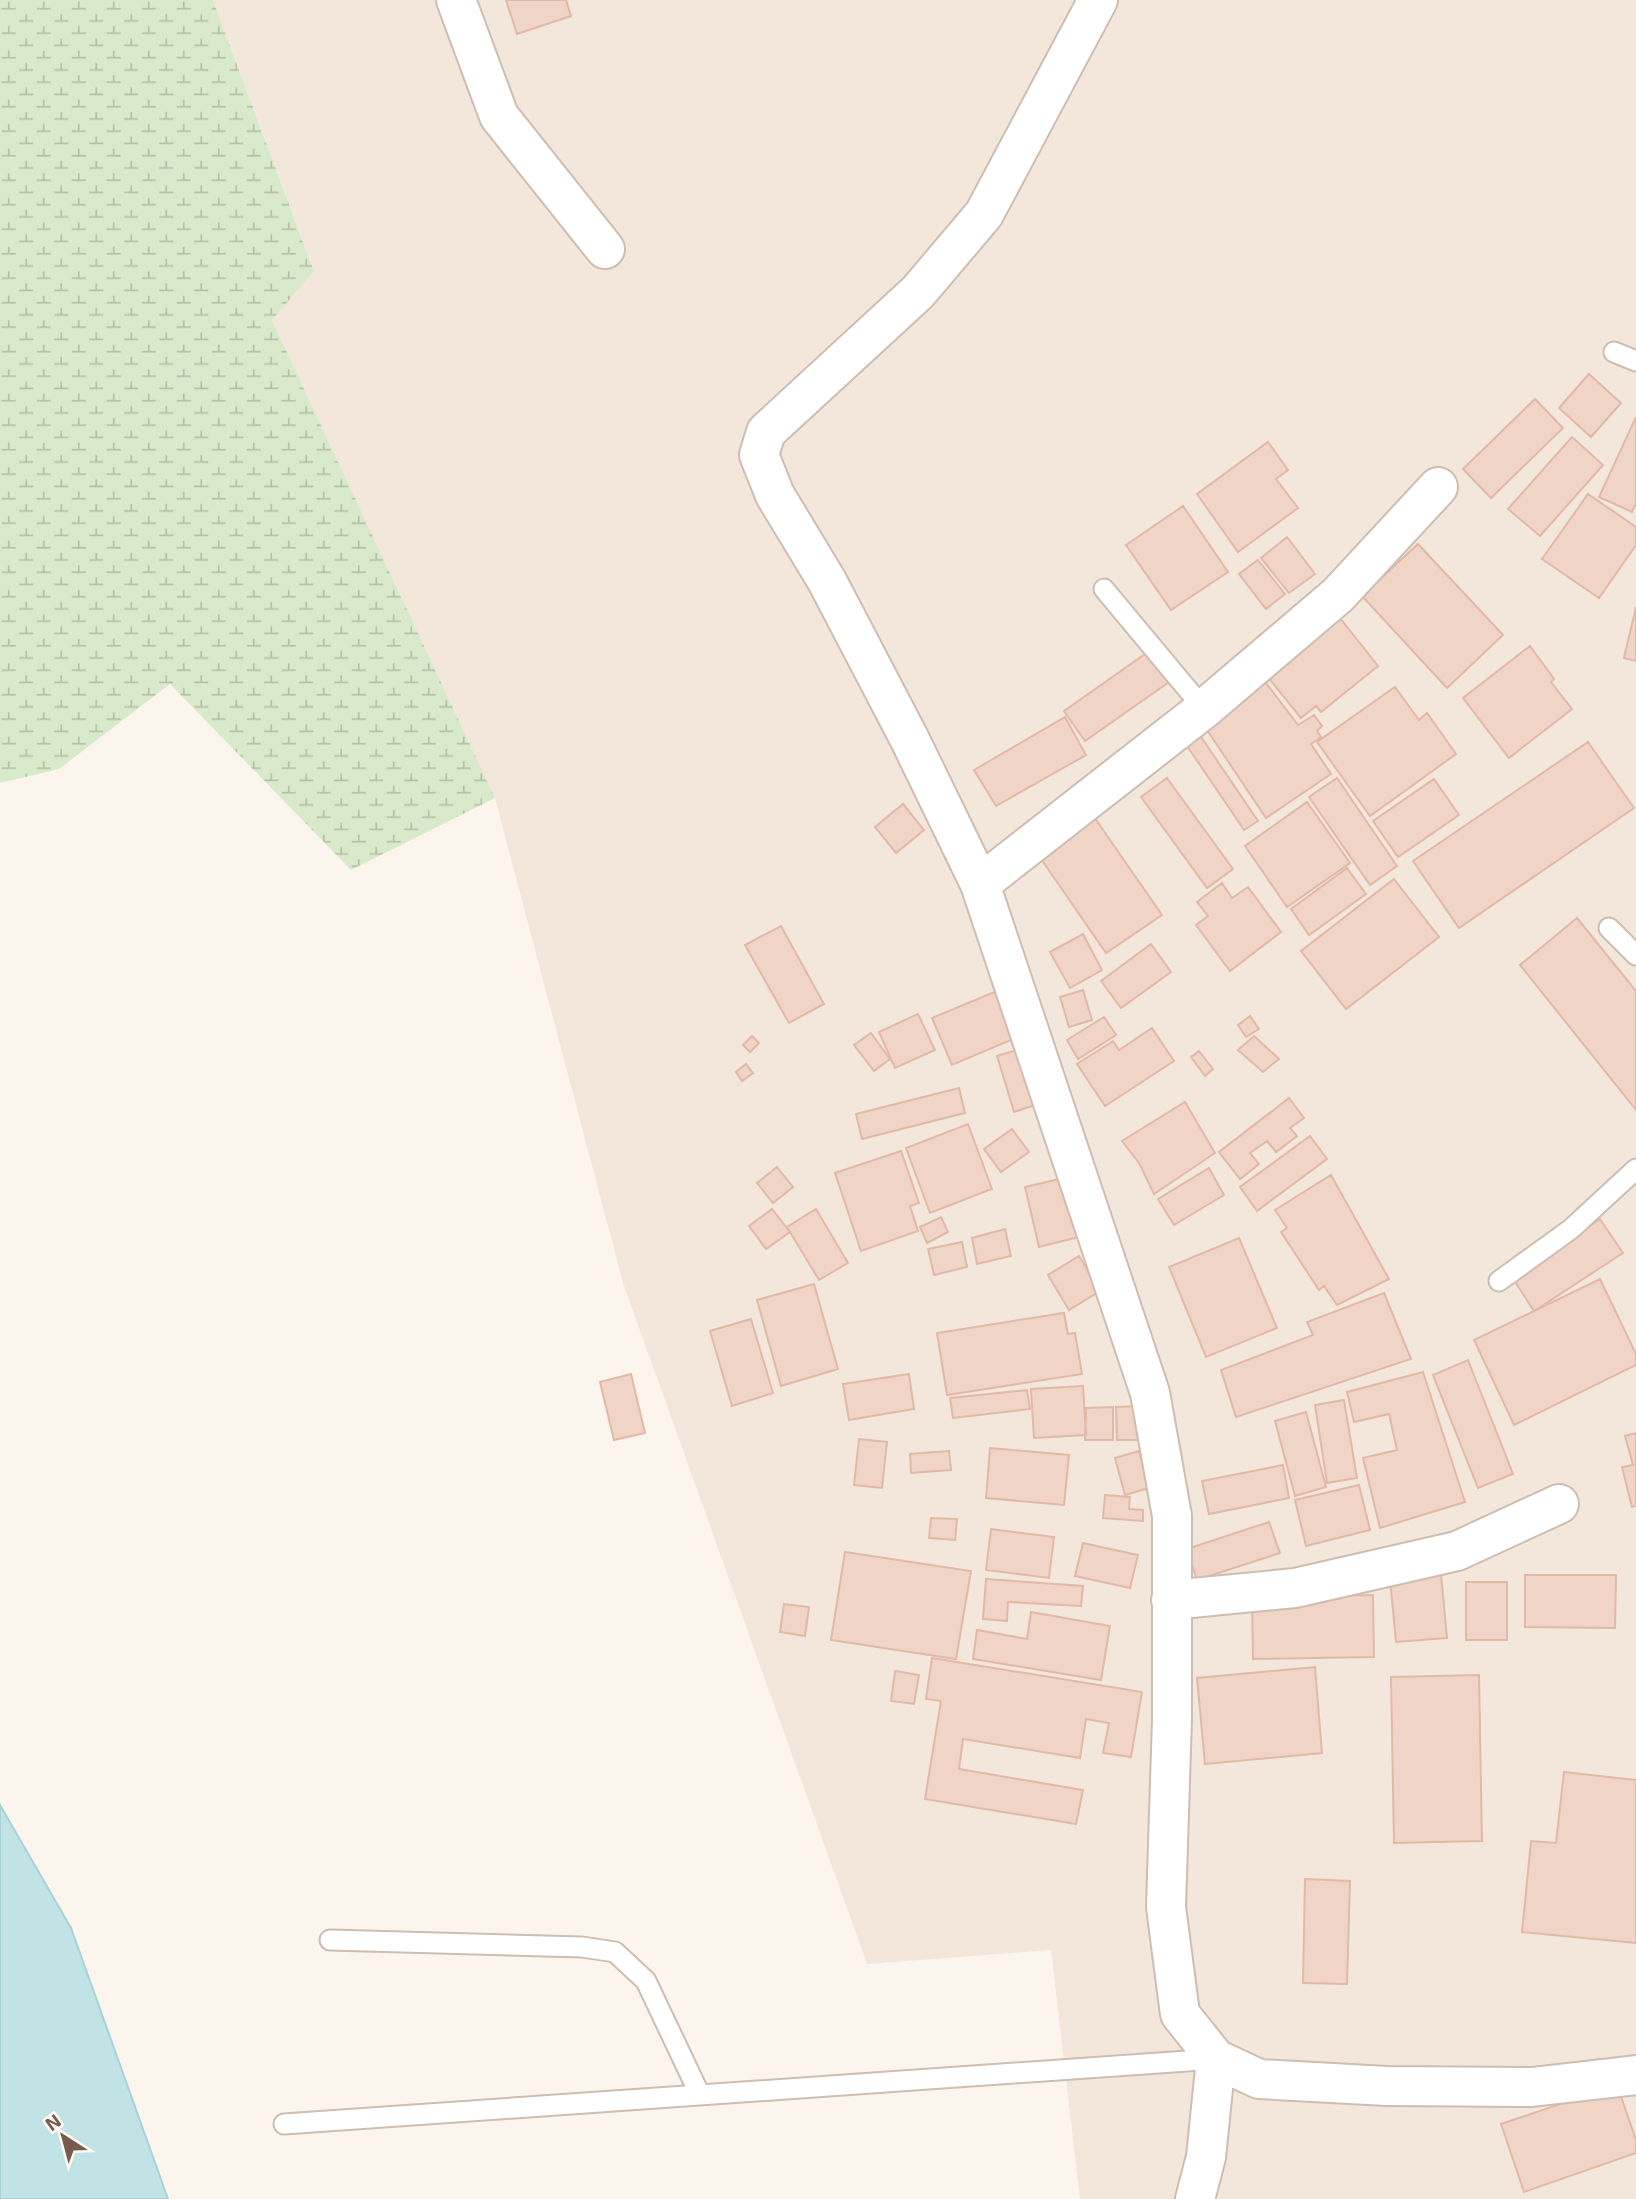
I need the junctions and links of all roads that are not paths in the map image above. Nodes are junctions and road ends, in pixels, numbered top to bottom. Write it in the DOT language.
graph roads {
  1 [pos="456,0"];
  2 [pos="1098,0"];
  3 [pos="605,249"];
  4 [pos="1614,352"];
  5 [pos="1636,361"];
  6 [pos="1438,487"];
  7 [pos="1104,589"];
  8 [pos="1205,709"];
  9 [pos="979,884"];
  10 [pos="1609,928"];
  11 [pos="1636,956"];
  12 [pos="1636,1169"];
  13 [pos="1499,1281"];
  14 [pos="1559,1504"];
  15 [pos="1171,1600"];
  16 [pos="330,1940"];
  17 [pos="1216,2059"];
  18 [pos="1636,2075"];
  19 [pos="699,2095"];
  20 [pos="284,2124"];
  21 [pos="1195,2199"];
  1 -- 3 [label="street"];
  2 -- 9 [label="street"];
  4 -- 5 [label="lane"];
  6 -- 8 [label="street"];
  7 -- 8 [label="lane"];
  8 -- 9 [label="street"];
  9 -- 15 [label="street"];
  10 -- 11 [label="lane"];
  12 -- 13 [label="lane"];
  14 -- 15 [label="street"];
  15 -- 17 [label="street"];
  16 -- 19 [label="lane"];
  17 -- 18 [label="street"];
  17 -- 19 [label="lane"];
  17 -- 21 [label="street"];
  19 -- 20 [label="lane"];
}
